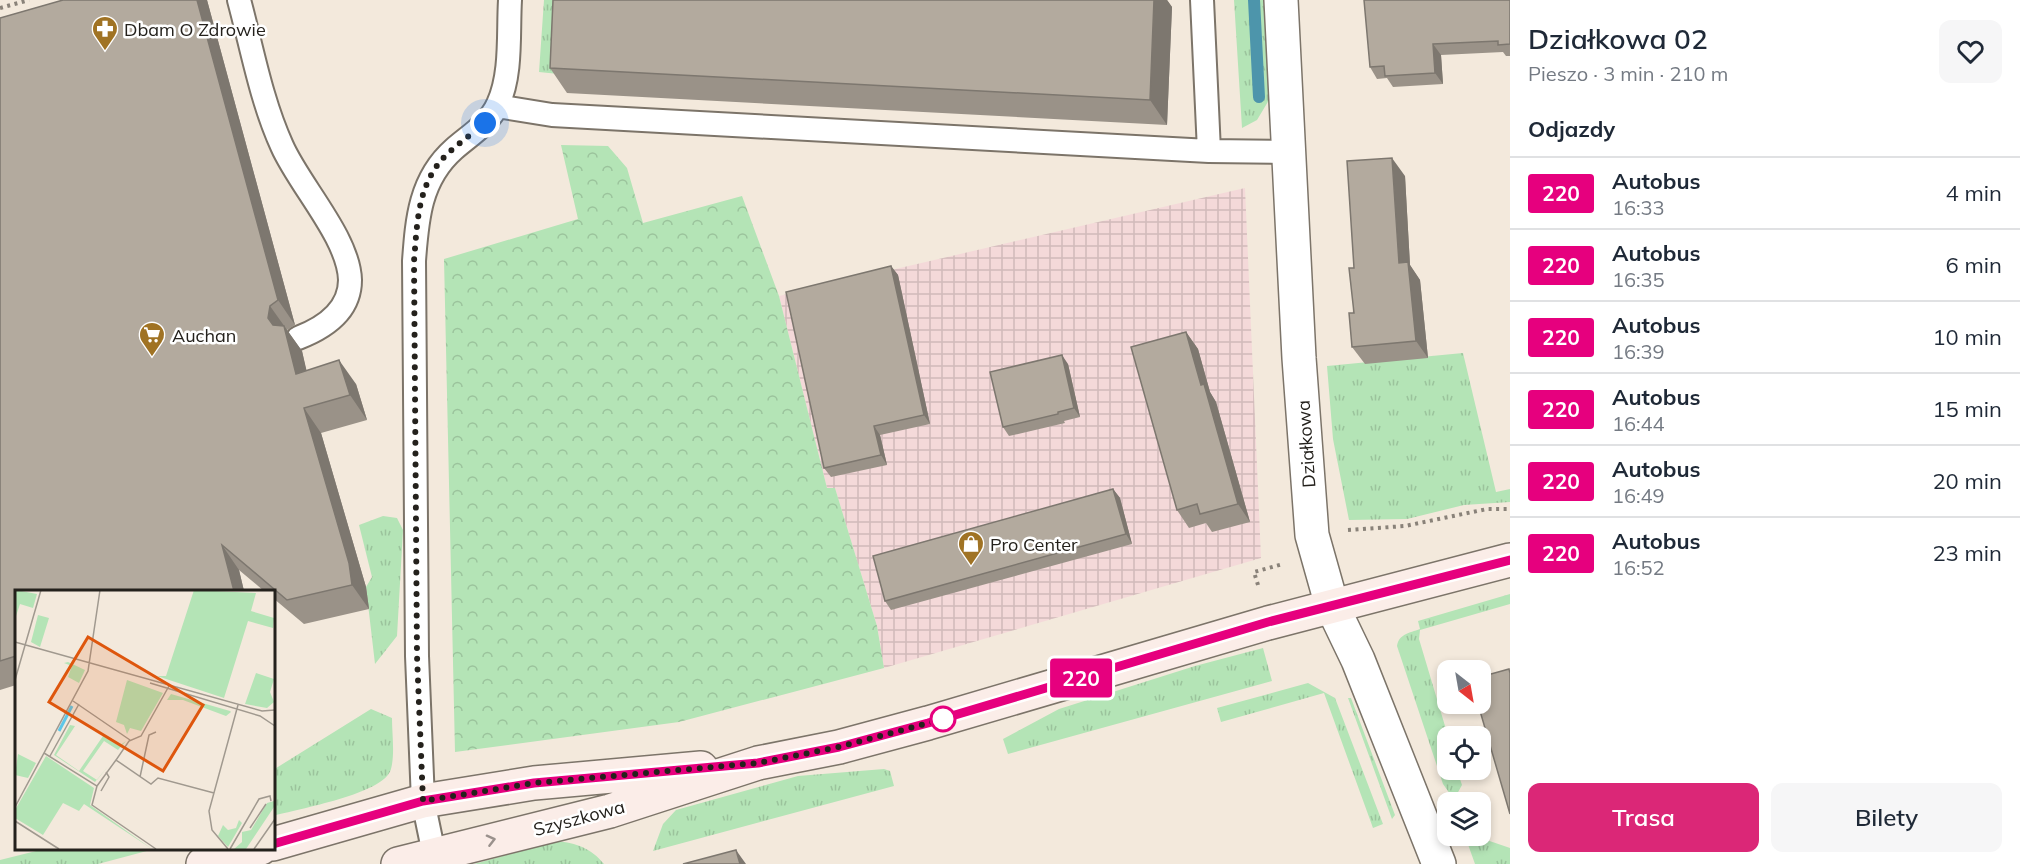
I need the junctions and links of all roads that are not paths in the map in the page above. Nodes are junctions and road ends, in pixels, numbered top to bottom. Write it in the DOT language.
graph roads {
  1 [pos="239,0"];
  2 [pos="510,0"];
  3 [pos="1202,0"];
  4 [pos="1281,0"];
  5 [pos="497,106"];
  6 [pos="1209,151"];
  7 [pos="1288,152"];
  8 [pos="298,338"];
  9 [pos="1510,560"];
  10 [pos="1332,606"];
  11 [pos="758,763"];
  12 [pos="423,801"];
  13 [pos="274,844"];
  14 [pos="257,849"];
  15 [pos="434,854"];
  16 [pos="204,864"];
  17 [pos="398,864"];
  18 [pos="1439,864"];
  1 -- 8 [label="lane"];
  2 -- 5 [label="lane"];
  3 -- 6 [label="lane"];
  4 -- 7 [label="street, Działkowa"];
  5 -- 6 [label="lane"];
  5 -- 12 [label="lane"];
  6 -- 7 [label="lane"];
  7 -- 10 [label="street, Działkowa"];
  9 -- 10 [label="street, Szyszkowa"];
  10 -- 11 [label="street, Szyszkowa"];
  10 -- 18 [label="street, Działkowa"];
  11 -- 12 [label="street, Szyszkowa"];
  15 -- 11 [label="street, Szyszkowa, one-way"];
  12 -- 13 [label="street, Szyszkowa"];
  12 -- 15 [label="lane"];
  14 -- 16 [label="street"];
  15 -- 17 [label="street, Szyszkowa"];
}
